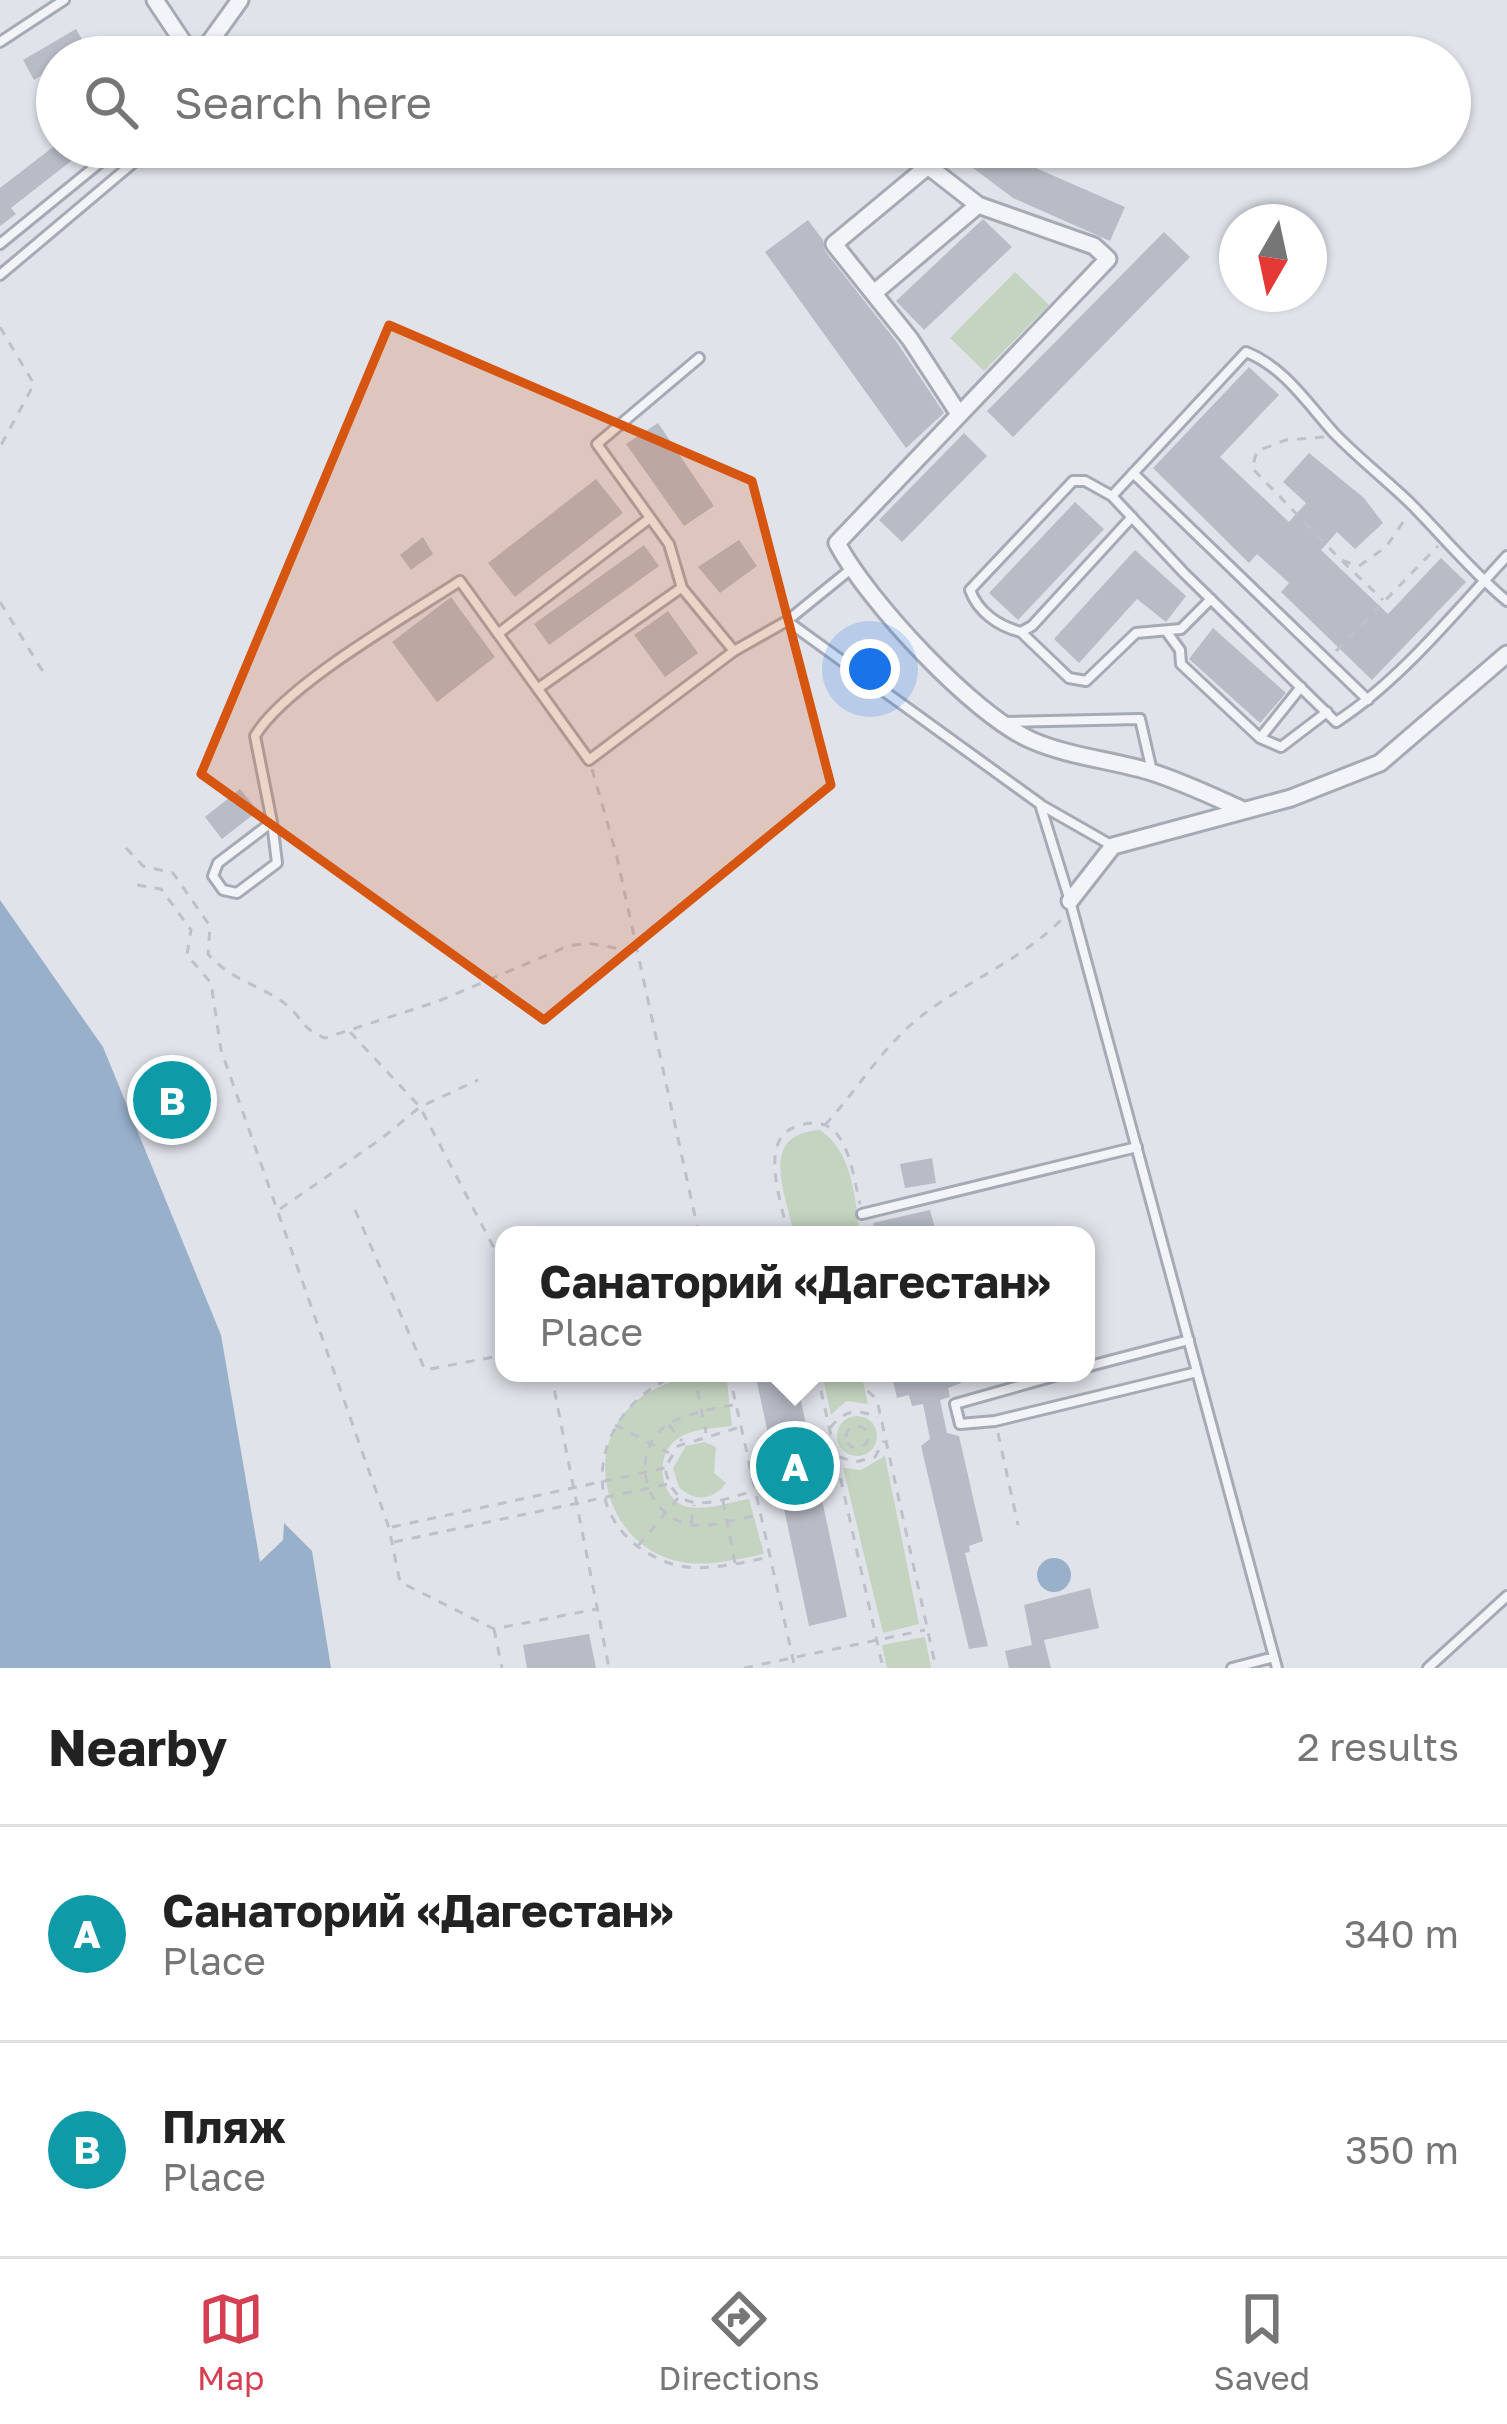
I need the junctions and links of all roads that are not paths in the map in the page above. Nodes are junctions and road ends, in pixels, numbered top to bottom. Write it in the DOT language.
graph roads {
  1 [pos="64,0"];
  2 [pos="155,0"];
  3 [pos="240,0"];
  4 [pos="181,36"];
  5 [pos="212,36"];
  6 [pos="0,42"];
  7 [pos="93,168"];
  8 [pos="127,168"];
  9 [pos="926,168"];
  10 [pos="931,168"];
  11 [pos="978,205"];
  12 [pos="0,244"];
  13 [pos="0,275"];
  14 [pos="874,292"];
  15 [pos="699,358"];
  16 [pos="959,414"];
  17 [pos="1132,473"];
  18 [pos="1112,496"];
  19 [pos="1132,517"];
  20 [pos="650,518"];
  21 [pos="1507,556"];
  22 [pos="851,569"];
  23 [pos="1484,580"];
  24 [pos="682,588"];
  25 [pos="1210,599"];
  26 [pos="1507,602"];
  27 [pos="787,621"];
  28 [pos="1166,631"];
  29 [pos="1021,632"];
  30 [pos="500,634"];
  31 [pos="734,651"];
  32 [pos="1507,654"];
  33 [pos="540,687"];
  34 [pos="1301,687"];
  35 [pos="1368,700"];
  36 [pos="1327,712"];
  37 [pos="1001,722"];
  38 [pos="1260,738"];
  39 [pos="1152,772"];
  40 [pos="1040,804"];
  41 [pos="1243,810"];
  42 [pos="272,822"];
  43 [pos="1113,846"];
  44 [pos="1070,901"];
  45 [pos="1136,1147"];
  46 [pos="862,1214"];
  47 [pos="1189,1340"];
  48 [pos="1095,1365"];
  49 [pos="1197,1372"];
  50 [pos="1033,1382"];
  51 [pos="1507,1596"];
  52 [pos="1276,1663"];
  53 [pos="1232,1668"];
  54 [pos="1428,1668"];
  1 -- 6 [label="lane"];
  2 -- 4 [label="street"];
  3 -- 5 [label="street"];
  7 -- 12 [label="lane"];
  8 -- 13 [label="lane"];
  9 -- 14 [label="street"];
  10 -- 11 [label="street"];
  11 -- 14 [label="street"];
  11 -- 16 [label="street"];
  14 -- 16 [label="street"];
  15 -- 20 [label="lane"];
  16 -- 22 [label="street"];
  17 -- 18 [label="lane"];
  17 -- 23 [label="lane"];
  17 -- 35 [label="lane"];
  18 -- 19 [label="lane"];
  18 -- 29 [label="lane"];
  19 -- 25 [label="lane"];
  19 -- 29 [label="lane"];
  20 -- 24 [label="lane"];
  20 -- 30 [label="lane"];
  21 -- 23 [label="lane"];
  22 -- 27 [label="lane"];
  22 -- 37 [label="street"];
  23 -- 26 [label="lane"];
  23 -- 35 [label="lane"];
  24 -- 31 [label="lane"];
  24 -- 33 [label="lane"];
  25 -- 28 [label="lane"];
  25 -- 34 [label="lane"];
  27 -- 31 [label="lane"];
  27 -- 40 [label="lane"];
  28 -- 29 [label="lane"];
  28 -- 38 [label="lane"];
  30 -- 33 [label="lane"];
  30 -- 42 [label="lane"];
  31 -- 33 [label="lane"];
  32 -- 41 [label="street"];
  34 -- 36 [label="lane"];
  34 -- 38 [label="lane"];
  35 -- 36 [label="lane"];
  36 -- 38 [label="lane"];
  37 -- 39 [label="street"];
  37 -- 39 [label="lane"];
  39 -- 41 [label="street"];
  40 -- 43 [label="lane"];
  40 -- 44 [label="lane"];
  41 -- 43 [label="street"];
  42 -- 42 [label="lane"];
  43 -- 44 [label="street"];
  44 -- 45 [label="lane"];
  45 -- 46 [label="lane"];
  45 -- 47 [label="lane"];
  47 -- 48 [label="lane"];
  47 -- 49 [label="lane"];
  49 -- 50 [label="lane"];
  49 -- 52 [label="lane"];
  51 -- 54 [label="lane"];
  52 -- 53 [label="lane"];
}
